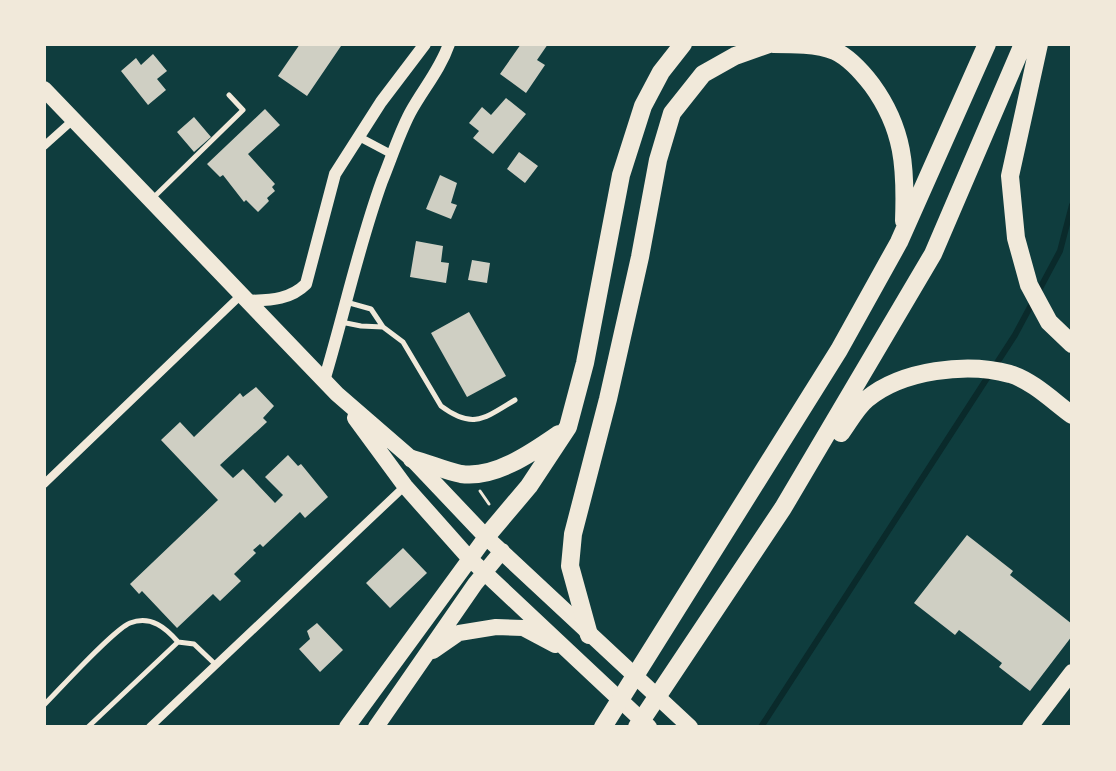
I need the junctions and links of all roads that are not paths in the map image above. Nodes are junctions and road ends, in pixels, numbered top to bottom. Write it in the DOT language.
graph roads {
  1 [pos="425,44"];
  2 [pos="449,44"];
  3 [pos="683,44"];
  4 [pos="771,44"];
  5 [pos="987,44"];
  6 [pos="1023,44"];
  7 [pos="1039,44"];
  8 [pos="44,89"];
  9 [pos="229,95"];
  10 [pos="73,120"];
  11 [pos="359,137"];
  12 [pos="44,146"];
  13 [pos="393,155"];
  14 [pos="151,201"];
  15 [pos="903,233"];
  16 [pos="245,298"];
  17 [pos="344,302"];
  18 [pos="341,322"];
  19 [pos="383,327"];
  20 [pos="1072,344"];
  21 [pos="324,381"];
  22 [pos="337,394"];
  23 [pos="515,400"];
  24 [pos="1072,415"];
  25 [pos="568,427"];
  26 [pos="412,459"];
  27 [pos="44,484"];
  28 [pos="405,486"];
  29 [pos="783,508"];
  30 [pos="486,537"];
  31 [pos="502,551"];
  32 [pos="469,558"];
  33 [pos="484,572"];
  34 [pos="589,635"];
  35 [pos="178,642"];
  36 [pos="575,655"];
  37 [pos="421,659"];
  38 [pos="216,665"];
  39 [pos="1072,672"];
  40 [pos="44,705"];
  41 [pos="1036,725"];
  42 [pos="88,727"];
  43 [pos="150,727"];
  44 [pos="347,727"];
  45 [pos="376,727"];
  46 [pos="603,727"];
  47 [pos="637,727"];
  48 [pos="649,727"];
  49 [pos="690,727"];
  1 -- 11 [label="street"];
  2 -- 13 [label="street"];
  3 -- 25 [label="highway"];
  4 -- 15 [label="highway"];
  4 -- 34 [label="highway"];
  5 -- 15 [label="highway"];
  6 -- 29 [label="highway"];
  7 -- 20 [label="highway"];
  8 -- 10 [label="main road"];
  9 -- 14 [label="lane"];
  10 -- 12 [label="street"];
  10 -- 14 [label="main road"];
  11 -- 13 [label="street"];
  11 -- 16 [label="street"];
  13 -- 17 [label="street"];
  14 -- 16 [label="main road"];
  15 -- 46 [label="highway"];
  16 -- 21 [label="main road"];
  16 -- 27 [label="street"];
  17 -- 18 [label="street"];
  17 -- 19 [label="lane"];
  18 -- 19 [label="lane"];
  18 -- 21 [label="street"];
  19 -- 23 [label="lane"];
  21 -- 22 [label="main road"];
  22 -- 26 [label="main road"];
  22 -- 28 [label="main road"];
  24 -- 29 [label="highway"];
  25 -- 26 [label="highway"];
  25 -- 30 [label="highway"];
  26 -- 30 [label="main road"];
  28 -- 32 [label="main road"];
  28 -- 38 [label="street"];
  29 -- 47 [label="highway"];
  30 -- 31 [label="main road"];
  30 -- 32 [label="main road"];
  31 -- 33 [label="main road"];
  31 -- 34 [label="main road"];
  32 -- 33 [label="main road"];
  32 -- 44 [label="main road"];
  33 -- 36 [label="main road"];
  33 -- 37 [label="main road"];
  34 -- 49 [label="main road"];
  35 -- 38 [label="lane"];
  35 -- 40 [label="lane"];
  35 -- 42 [label="lane"];
  36 -- 37 [label="main road"];
  36 -- 48 [label="main road"];
  37 -- 45 [label="main road"];
  38 -- 43 [label="street"];
  39 -- 41 [label="main road"];
}
